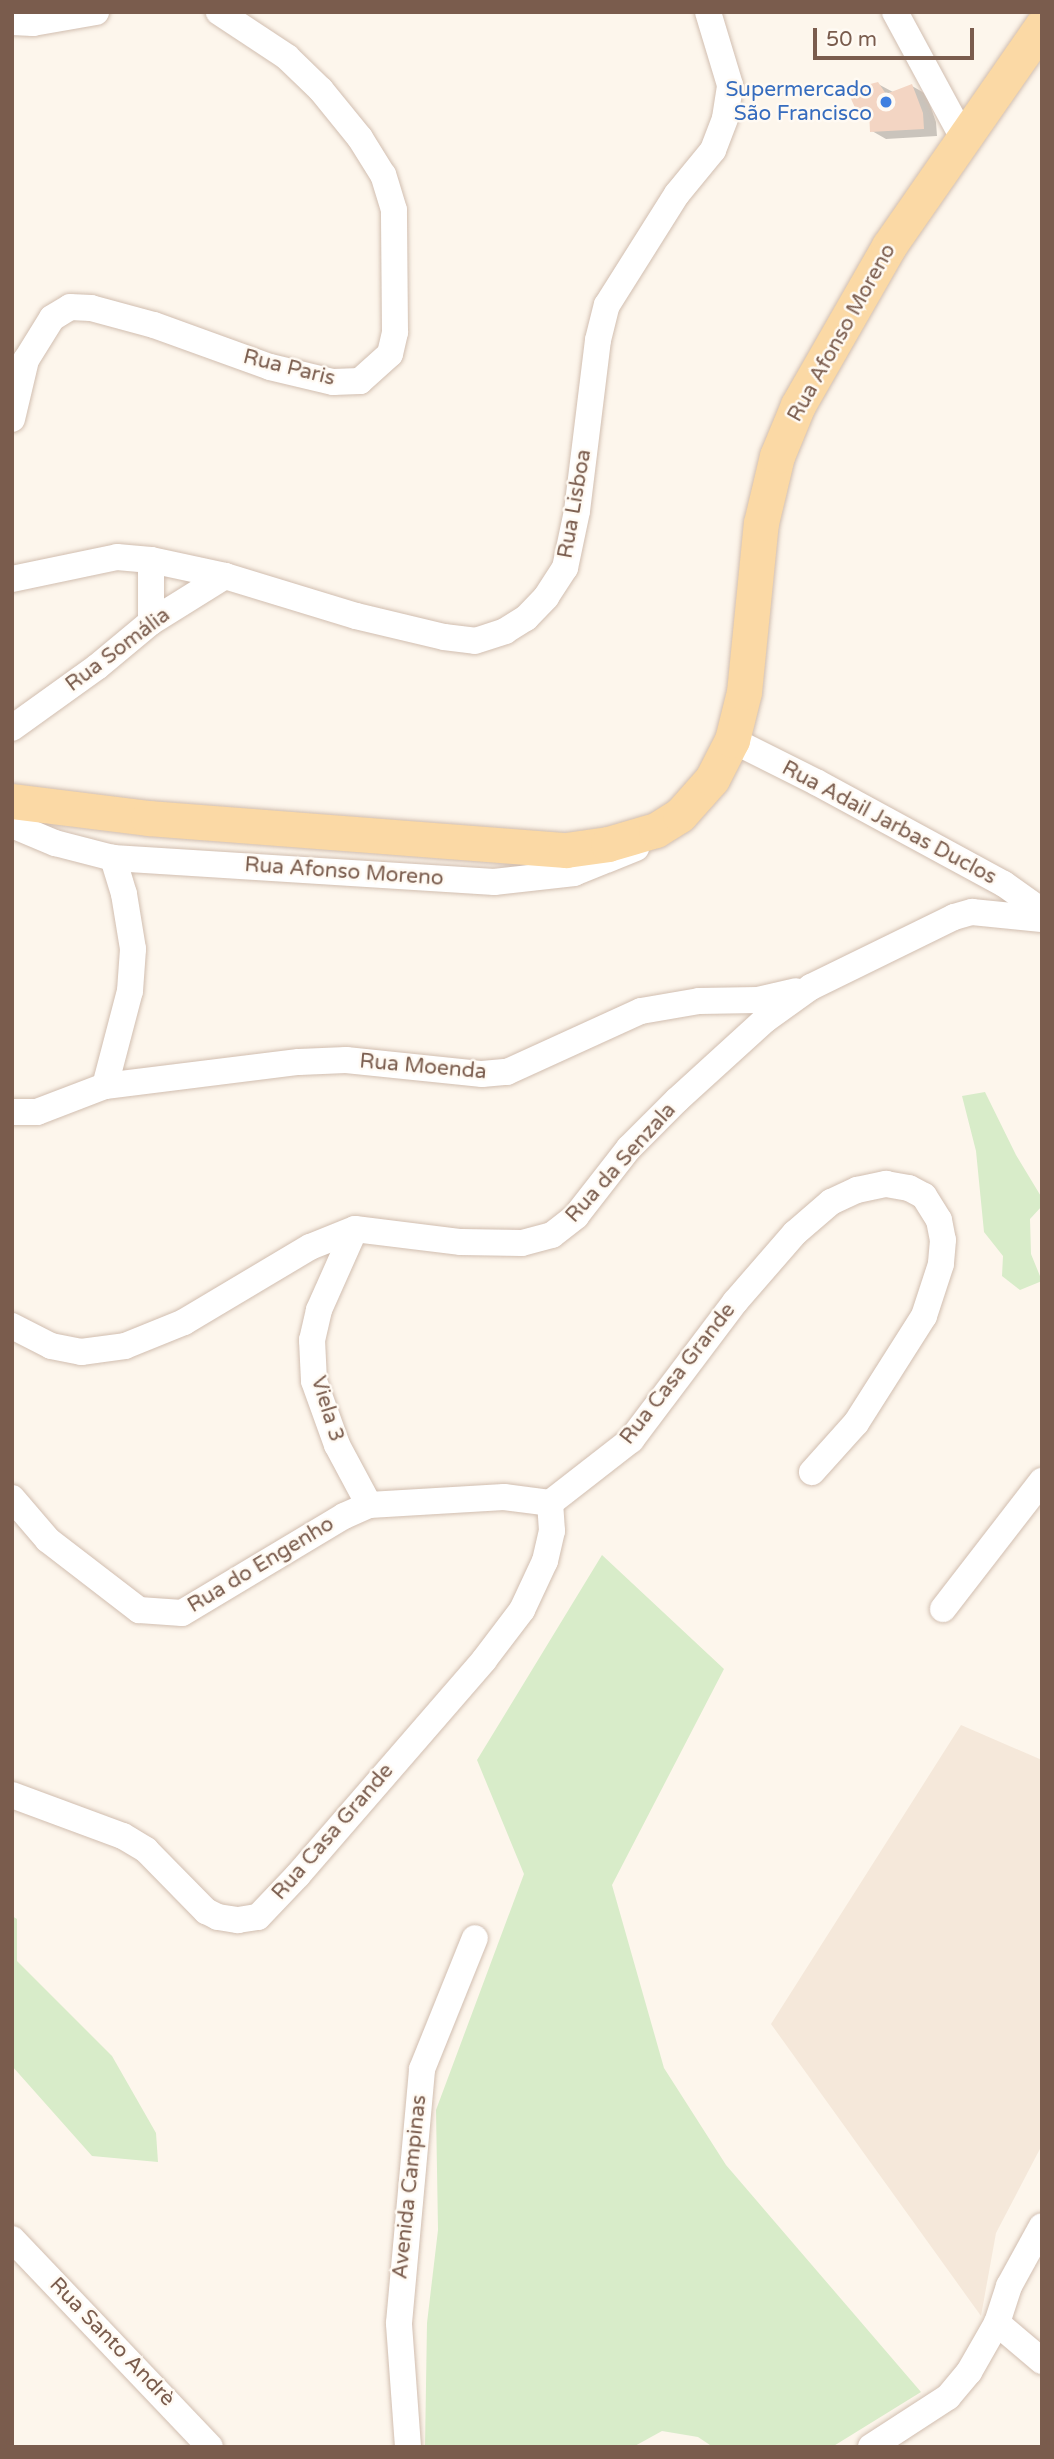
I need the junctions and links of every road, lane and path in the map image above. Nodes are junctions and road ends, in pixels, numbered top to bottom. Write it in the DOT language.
graph roads {
  1 [pos="96,12"];
  2 [pos="219,12"];
  3 [pos="708,12"];
  4 [pos="895,12"];
  5 [pos="12,22"];
  6 [pos="1042,26"];
  7 [pos="962,138"];
  8 [pos="12,419"];
  9 [pos="151,560"];
  10 [pos="225,576"];
  11 [pos="12,579"];
  12 [pos="151,622"];
  13 [pos="12,728"];
  14 [pos="732,740"];
  15 [pos="12,801"];
  16 [pos="666,823"];
  17 [pos="12,825"];
  18 [pos="113,858"];
  19 [pos="1042,911"];
  20 [pos="1042,919"];
  21 [pos="811,987"];
  22 [pos="105,1086"];
  23 [pos="12,1112"];
  24 [pos="355,1229"];
  25 [pos="12,1326"];
  26 [pos="811,1472"];
  27 [pos="1042,1481"];
  28 [pos="12,1498"];
  29 [pos="550,1503"];
  30 [pos="369,1505"];
  31 [pos="943,1609"];
  32 [pos="12,1795"];
  33 [pos="475,1938"];
  34 [pos="1042,2226"];
  35 [pos="12,2239"];
  36 [pos="997,2322"];
  37 [pos="1042,2361"];
  38 [pos="210,2447"];
  39 [pos="408,2447"];
  40 [pos="872,2447"];
  1 -- 5 [label="street"];
  2 -- 8 [label="street, Rua Paris"];
  3 -- 10 [label="street, Rua Lisboa"];
  4 -- 7 [label="street"];
  6 -- 7 [label="main road, Rua Afonso Moreno"];
  7 -- 14 [label="main road, Rua Afonso Moreno"];
  9 -- 10 [label="street, Rua Lisboa"];
  9 -- 11 [label="street, Rua Lisboa"];
  9 -- 12 [label="street"];
  10 -- 12 [label="street, Rua Somália"];
  12 -- 13 [label="street, Rua Somália"];
  14 -- 16 [label="main road, Rua Afonso Moreno"];
  14 -- 19 [label="street, Rua Adail Jarbas Duclos"];
  15 -- 16 [label="main road, Rua Afonso Moreno"];
  16 -- 18 [label="street, Rua Afonso Moreno"];
  17 -- 18 [label="street, Rua Afonso Moreno"];
  18 -- 22 [label="street"];
  20 -- 21 [label="street, Rua da Senzala"];
  21 -- 22 [label="street, Rua Moenda"];
  21 -- 24 [label="street, Rua da Senzala"];
  22 -- 23 [label="street, Rua Moenda"];
  24 -- 25 [label="street, Rua da Senzala"];
  24 -- 30 [label="street, Viela 3"];
  26 -- 29 [label="street, Rua Casa Grande"];
  27 -- 31 [label="street"];
  28 -- 30 [label="street, Rua do Engenho"];
  29 -- 30 [label="street, Rua do Engenho"];
  29 -- 32 [label="street, Rua Casa Grande"];
  33 -- 39 [label="street, Avenida Campinas"];
  34 -- 36 [label="street"];
  35 -- 38 [label="street, Rua Santo Andrè"];
  36 -- 37 [label="street"];
  36 -- 40 [label="street"];
}
